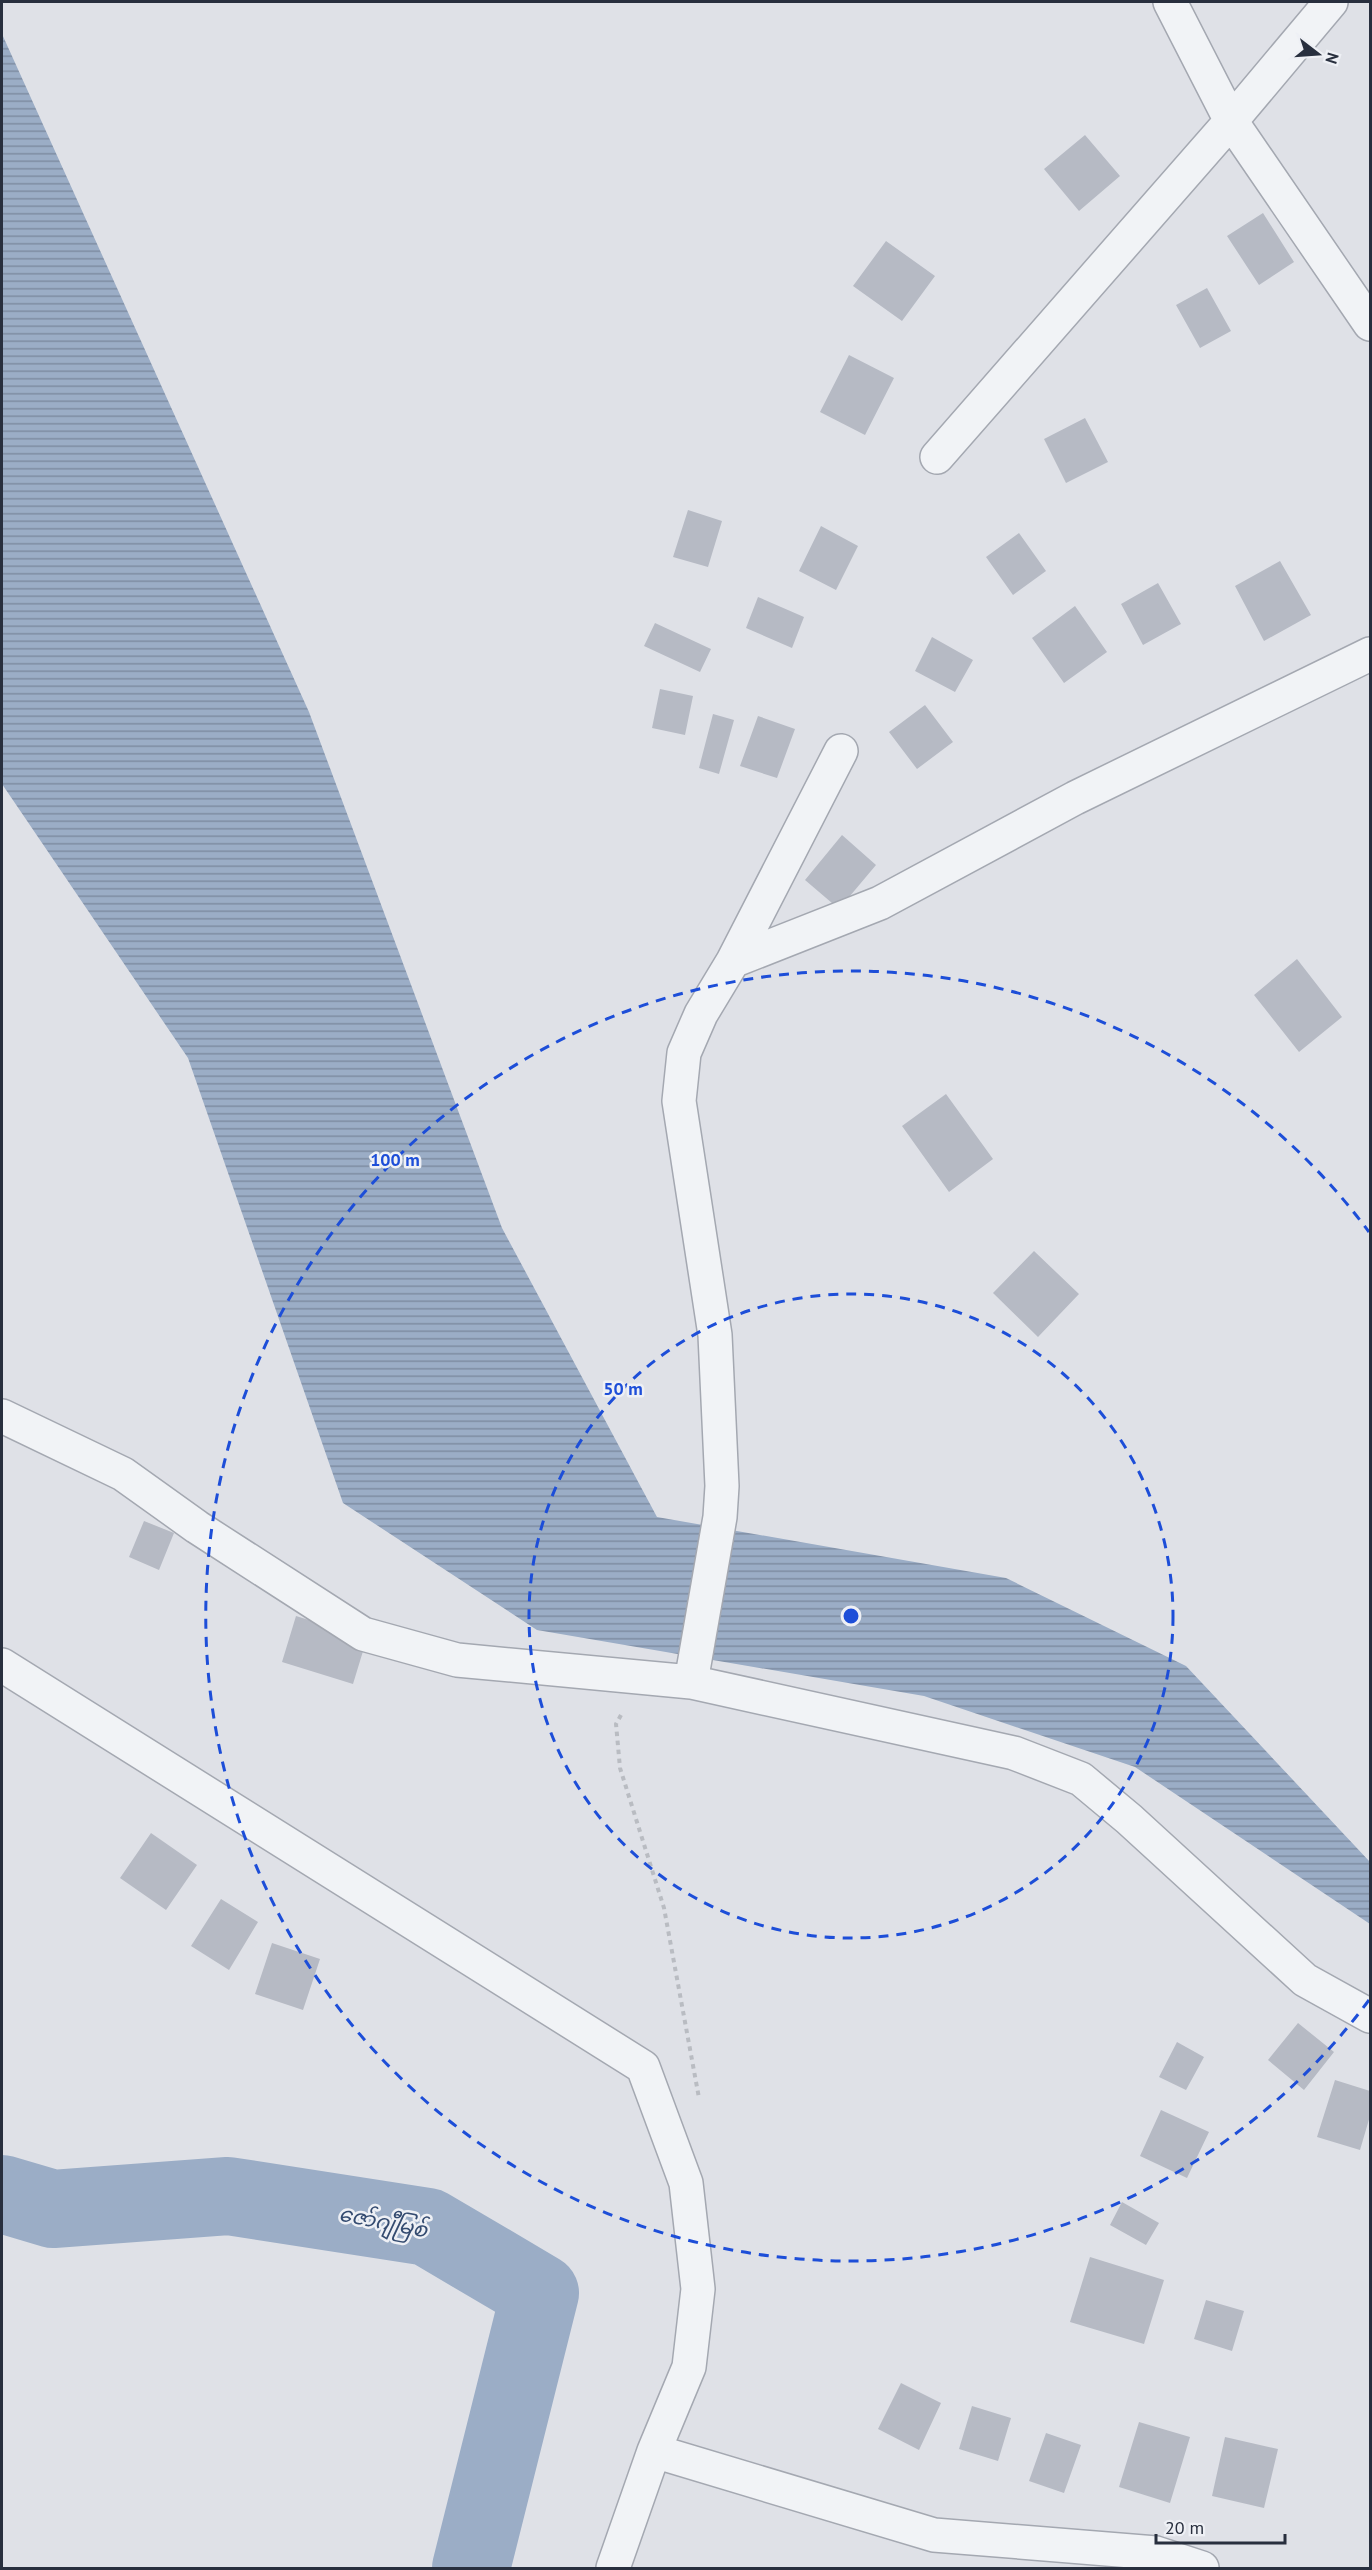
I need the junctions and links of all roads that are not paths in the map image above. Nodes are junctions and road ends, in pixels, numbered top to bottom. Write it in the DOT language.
graph roads {
  1 [pos="1170,2"];
  2 [pos="1331,2"];
  3 [pos="1231,121"];
  4 [pos="1371,324"];
  5 [pos="938,457"];
  6 [pos="1371,654"];
  7 [pos="841,751"];
  8 [pos="733,961"];
  9 [pos="2,1416"];
  10 [pos="2,1665"];
  11 [pos="692,1673"];
  12 [pos="1371,2016"];
  13 [pos="654,2451"];
  14 [pos="613,2568"];
  15 [pos="1202,2568"];
  1 -- 3 [label="street"];
  2 -- 3 [label="street"];
  3 -- 4 [label="street"];
  3 -- 5 [label="street"];
  6 -- 8 [label="street"];
  7 -- 8 [label="street"];
  8 -- 11 [label="street"];
  9 -- 11 [label="street"];
  10 -- 13 [label="street"];
  11 -- 12 [label="street"];
  13 -- 14 [label="street"];
  13 -- 15 [label="street"];
}
